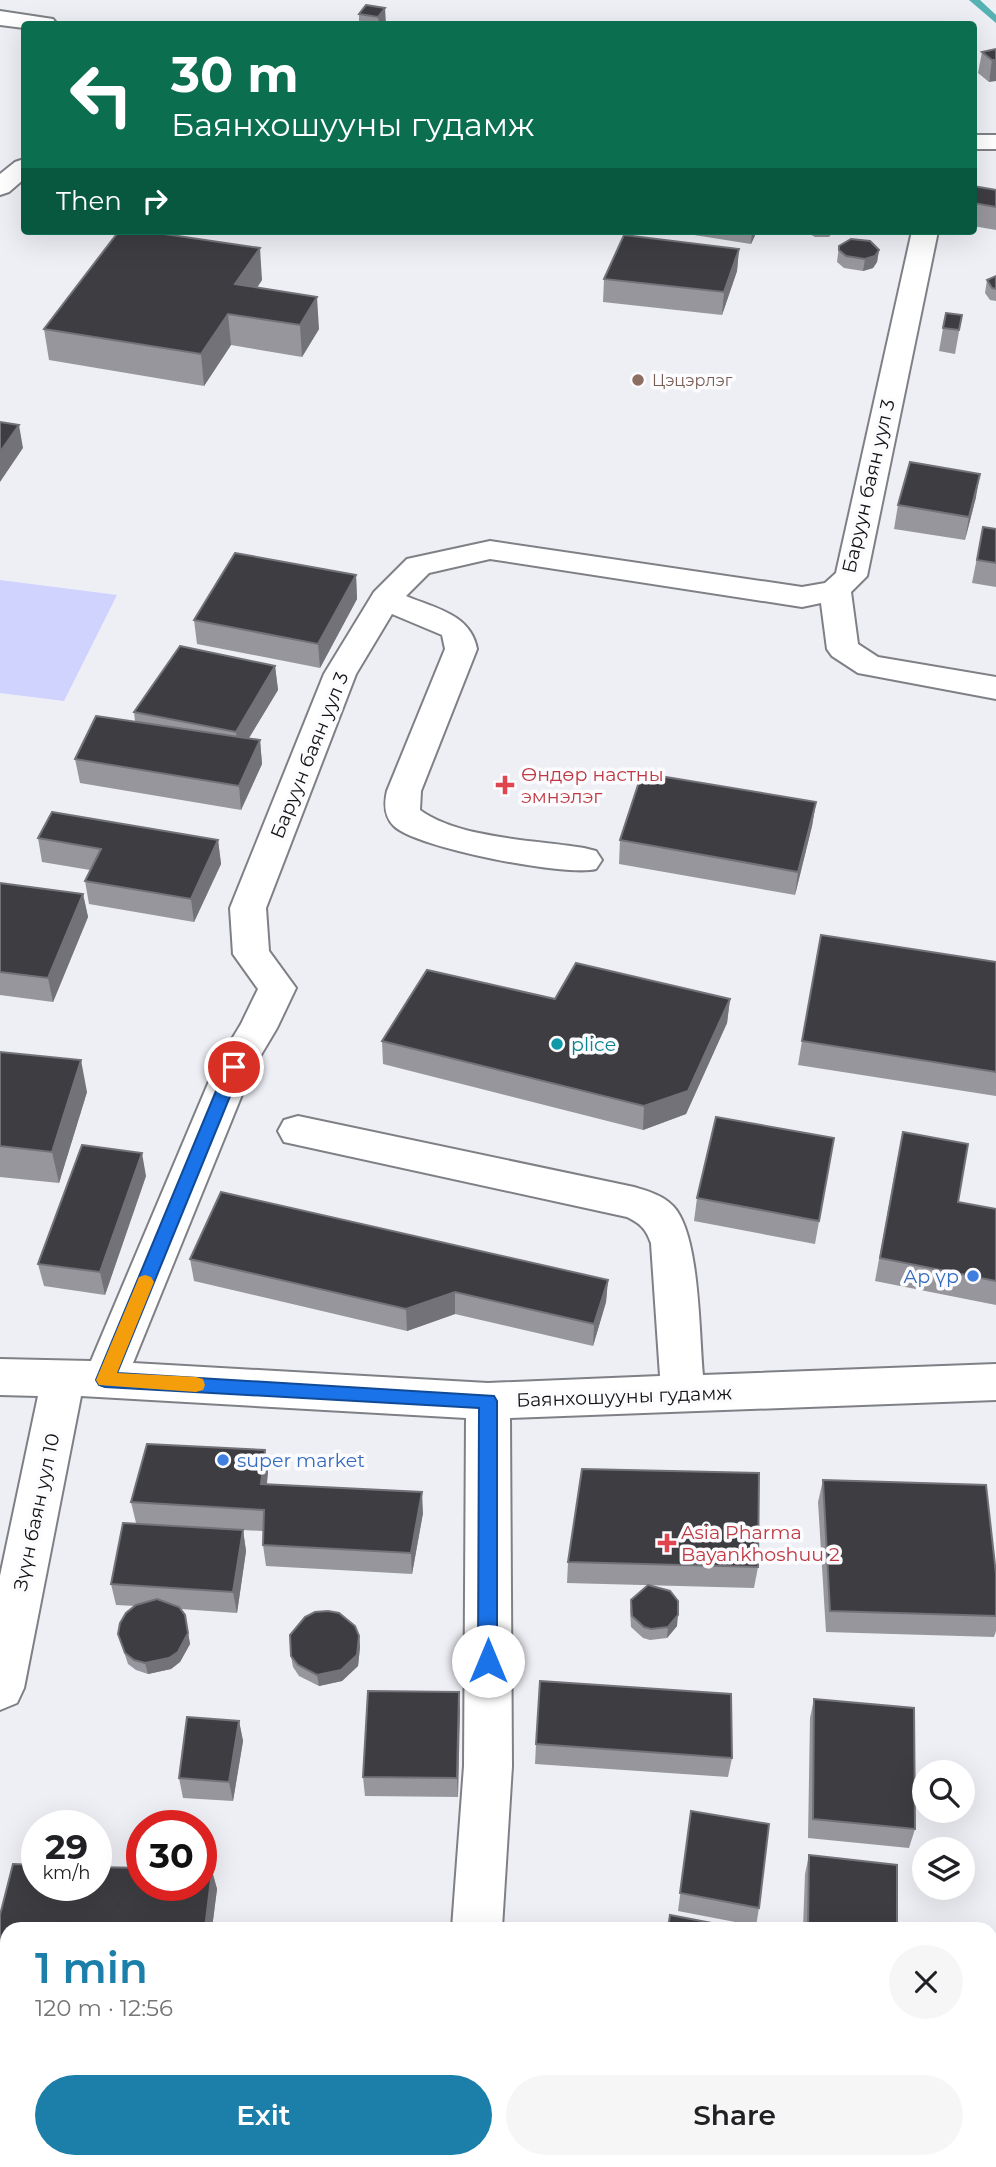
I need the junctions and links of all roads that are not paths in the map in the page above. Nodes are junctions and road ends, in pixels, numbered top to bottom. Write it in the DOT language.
graph roads {
  1 [pos="0,19"];
  2 [pos="21,21"];
  3 [pos="977,142"];
  4 [pos="996,142"];
  5 [pos="21,170"];
  6 [pos="0,187"];
  7 [pos="924,235"];
  8 [pos="835,590"];
  9 [pos="386,599"];
  10 [pos="996,688"];
  11 [pos="584,860"];
  12 [pos="298,1131"];
  13 [pos="0,1377"];
  14 [pos="84,1379"];
  15 [pos="996,1382"];
  16 [pos="683,1394"];
  17 [pos="488,1401"];
  18 [pos="0,1688"];
  19 [pos="477,1922"];
  1 -- 2 [label="street"];
  3 -- 4 [label="street"];
  5 -- 6 [label="street"];
  7 -- 8 [label="street, Баруун баян уул 3"];
  8 -- 9 [label="street, Баруун баян уул 3"];
  8 -- 10 [label="street"];
  9 -- 11 [label="street"];
  9 -- 14 [label="street, Баруун баян уул 3"];
  12 -- 16 [label="street"];
  13 -- 14 [label="street, Баянхошууны гудамж"];
  14 -- 17 [label="street, Баянхошууны гудамж"];
  14 -- 18 [label="street, Зүүн баян уул 10"];
  15 -- 16 [label="street, Баянхошууны гудамж"];
  16 -- 17 [label="street, Баянхошууны гудамж"];
  17 -- 19 [label="street"];
}
